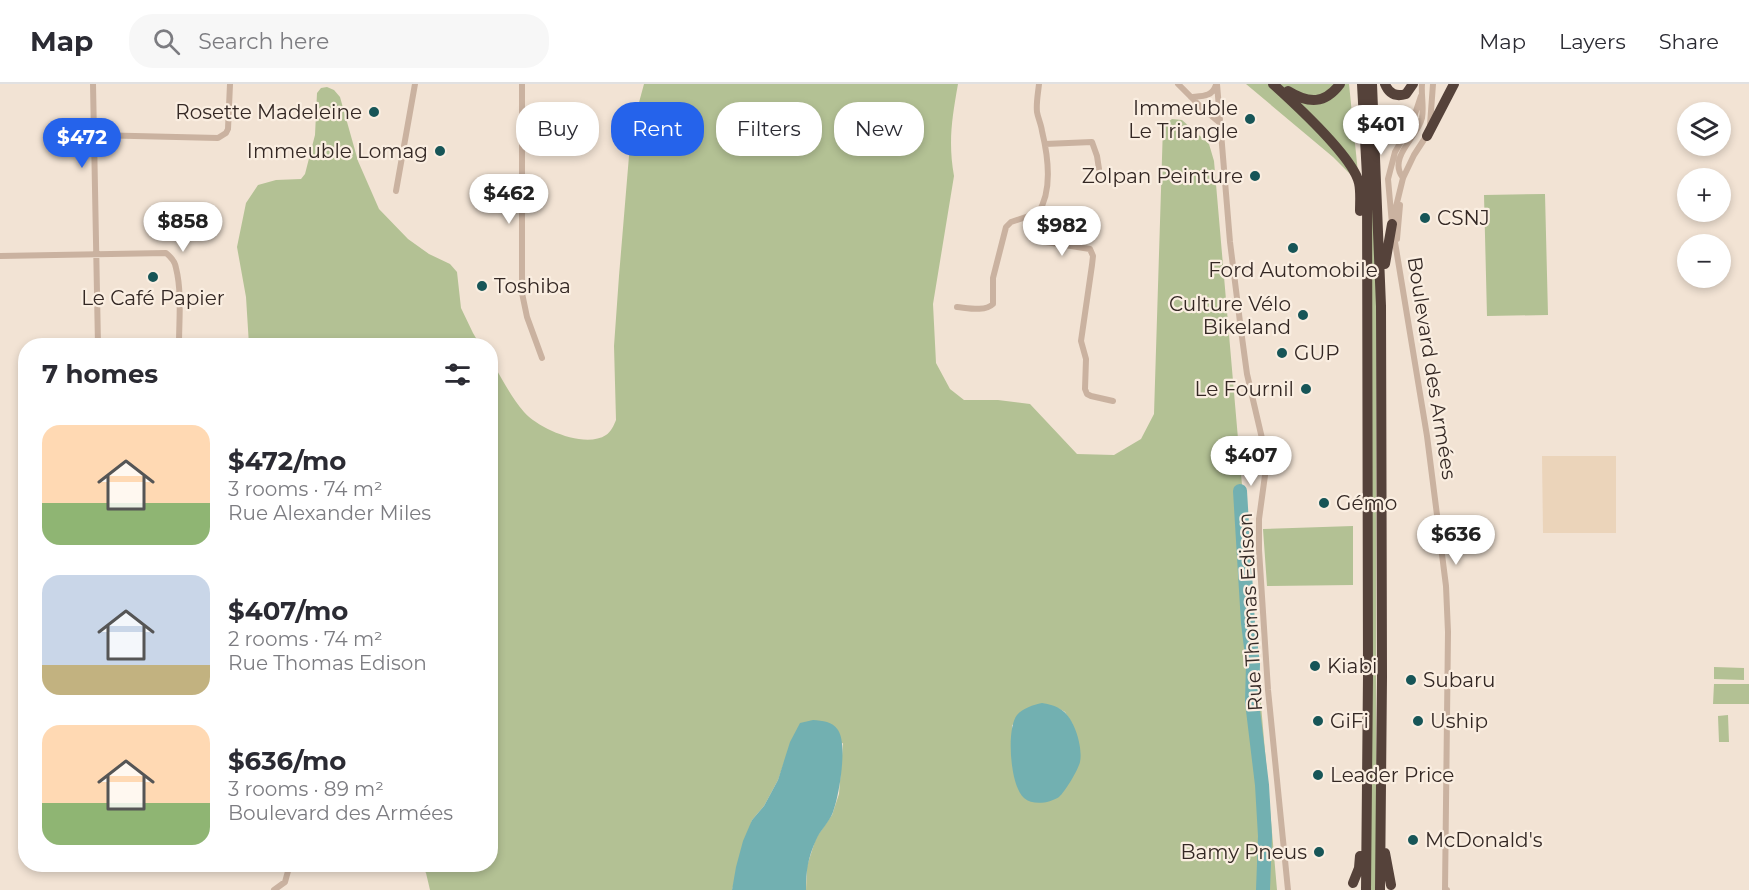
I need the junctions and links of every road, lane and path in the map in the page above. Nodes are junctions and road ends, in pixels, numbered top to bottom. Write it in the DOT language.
graph roads {
  1 [pos="93,84"];
  2 [pos="230,84"];
  3 [pos="415,84"];
  4 [pos="522,84"];
  5 [pos="1040,84"];
  6 [pos="1178,84"];
  7 [pos="1217,84"];
  8 [pos="1273,84"];
  9 [pos="1279,84"];
  10 [pos="1340,84"];
  11 [pos="1362,84"];
  12 [pos="1372,84"];
  13 [pos="1385,84"];
  14 [pos="1413,84"];
  15 [pos="1422,84"];
  16 [pos="1433,84"];
  17 [pos="1454,84"];
  18 [pos="1421,96"];
  19 [pos="1191,97"];
  20 [pos="1220,123"];
  21 [pos="93,135"];
  22 [pos="1427,136"];
  23 [pos="1410,139"];
  24 [pos="1045,144"];
  25 [pos="1414,155"];
  26 [pos="1099,169"];
  27 [pos="1403,178"];
  28 [pos="1401,186"];
  29 [pos="396,190"];
  30 [pos="1038,213"];
  31 [pos="1392,224"];
  32 [pos="1396,246"];
  33 [pos="96,254"];
  34 [pos="0,256"];
  35 [pos="1367,304"];
  36 [pos="1381,306"];
  37 [pos="957,307"];
  38 [pos="98,338"];
  39 [pos="179,338"];
  40 [pos="542,358"];
  41 [pos="1113,402"];
  42 [pos="1367,770"];
  43 [pos="1380,820"];
  44 [pos="288,872"];
  45 [pos="1353,883"];
  46 [pos="1391,885"];
  47 [pos="274,890"];
  48 [pos="1288,890"];
  49 [pos="1366,890"];
  50 [pos="1380,890"];
  51 [pos="1446,890"];
  1 -- 21 [label="street"];
  2 -- 21 [label="street"];
  3 -- 29 [label="street"];
  4 -- 40 [label="street"];
  5 -- 24 [label="street"];
  6 -- 19 [label="street"];
  7 -- 19 [label="street"];
  7 -- 20 [label="street, Rue Thomas Edison"];
  8 -- 35 [label="highway"];
  9 -- 10 [label="highway"];
  11 -- 35 [label="highway"];
  12 -- 36 [label="highway"];
  13 -- 14 [label="highway"];
  15 -- 18 [label="street"];
  16 -- 22 [label="street"];
  17 -- 22 [label="highway"];
  18 -- 23 [label="street"];
  18 -- 31 [label="street, Boulevard des Armées"];
  19 -- 20 [label="street"];
  20 -- 48 [label="street, Rue Thomas Edison"];
  21 -- 33 [label="street"];
  22 -- 25 [label="street"];
  23 -- 25 [label="street"];
  23 -- 27 [label="street"];
  24 -- 26 [label="street"];
  24 -- 30 [label="street"];
  25 -- 27 [label="street"];
  27 -- 28 [label="street"];
  28 -- 31 [label="street"];
  28 -- 32 [label="street, Boulevard des Armées"];
  30 -- 37 [label="street"];
  30 -- 41 [label="street"];
  31 -- 32 [label="street, Boulevard des Armées"];
  31 -- 36 [label="highway"];
  32 -- 51 [label="street, Boulevard des Armées"];
  33 -- 34 [label="street"];
  33 -- 38 [label="street"];
  33 -- 39 [label="street"];
  35 -- 42 [label="highway"];
  36 -- 43 [label="highway"];
  42 -- 45 [label="highway"];
  42 -- 49 [label="highway"];
  43 -- 46 [label="highway"];
  43 -- 50 [label="highway"];
  44 -- 47 [label="street"];
}
